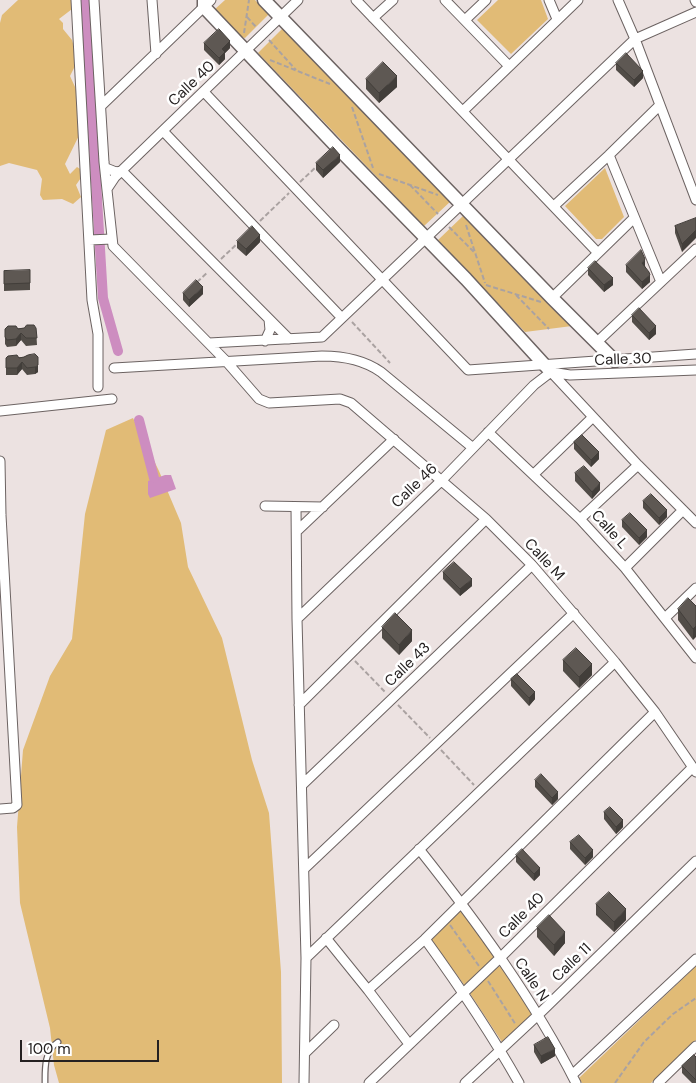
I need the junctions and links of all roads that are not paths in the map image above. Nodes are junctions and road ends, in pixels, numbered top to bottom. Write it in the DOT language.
graph roads {
  1 [pos="76,0"];
  2 [pos="94,0"];
  3 [pos="152,0"];
  4 [pos="264,0"];
  5 [pos="298,0"];
  6 [pos="356,0"];
  7 [pos="393,0"];
  8 [pos="446,0"];
  9 [pos="486,0"];
  10 [pos="549,0"];
  11 [pos="578,0"];
  12 [pos="618,0"];
  13 [pos="206,2"];
  14 [pos="696,12"];
  15 [pos="280,17"];
  16 [pos="374,18"];
  17 [pos="557,19"];
  18 [pos="465,20"];
  19 [pos="635,39"];
  20 [pos="244,45"];
  21 [pos="156,54"];
  22 [pos="509,66"];
  23 [pos="204,92"];
  24 [pos="102,105"];
  25 [pos="660,105"];
  26 [pos="463,111"];
  27 [pos="163,131"];
  28 [pos="609,155"];
  29 [pos="509,158"];
  30 [pos="106,168"];
  31 [pos="122,170"];
  32 [pos="107,189"];
  33 [pos="696,200"];
  34 [pos="554,206"];
  35 [pos="462,210"];
  36 [pos="634,218"];
  37 [pos="425,238"];
  38 [pos="101,240"];
  39 [pos="696,249"];
  40 [pos="598,253"];
  41 [pos="383,280"];
  42 [pos="661,282"];
  43 [pos="556,302"];
  44 [pos="344,316"];
  45 [pos="269,320"];
  46 [pos="322,338"];
  47 [pos="289,339"];
  48 [pos="265,340"];
  49 [pos="209,343"];
  50 [pos="596,343"];
  51 [pos="696,354"];
  52 [pos="322,356"];
  53 [pos="226,360"];
  54 [pos="615,361"];
  55 [pos="114,368"];
  56 [pos="548,368"];
  57 [pos="696,370"];
  58 [pos="617,374"];
  59 [pos="98,387"];
  60 [pos="112,399"];
  61 [pos="0,411"];
  62 [pos="593,417"];
  63 [pos="488,432"];
  64 [pos="394,439"];
  65 [pos="473,448"];
  66 [pos="0,461"];
  67 [pos="638,465"];
  68 [pos="534,474"];
  69 [pos="442,480"];
  70 [pos="266,506"];
  71 [pos="296,507"];
  72 [pos="323,507"];
  73 [pos="683,510"];
  74 [pos="1,515"];
  75 [pos="580,518"];
  76 [pos="486,520"];
  77 [pos="696,523"];
  78 [pos="297,531"];
  79 [pos="532,565"];
  80 [pos="624,568"];
  81 [pos="696,588"];
  82 [pos="574,613"];
  83 [pos="665,618"];
  84 [pos="297,619"];
  85 [pos="696,658"];
  86 [pos="615,662"];
  87 [pos="5,663"];
  88 [pos="300,705"];
  89 [pos="655,712"];
  90 [pos="694,769"];
  91 [pos="302,785"];
  92 [pos="0,809"];
  93 [pos="419,849"];
  94 [pos="696,861"];
  95 [pos="304,869"];
  96 [pos="460,904"];
  97 [pos="326,938"];
  98 [pos="425,939"];
  99 [pos="306,958"];
  100 [pos="500,958"];
  101 [pos="696,959"];
  102 [pos="368,990"];
  103 [pos="463,992"];
  104 [pos="538,1015"];
  105 [pos="334,1026"];
  106 [pos="58,1042"];
  107 [pos="409,1044"];
  108 [pos="696,1046"];
  109 [pos="500,1049"];
  110 [pos="305,1053"];
  111 [pos="574,1079"];
  112 [pos="45,1083"];
  113 [pos="304,1083"];
  114 [pos="368,1083"];
  115 [pos="465,1083"];
  116 [pos="519,1083"];
  117 [pos="658,1083"];
  1 -- 38 [label="street"];
  2 -- 24 [label="street"];
  3 -- 21 [label="street"];
  4 -- 15 [label="street"];
  5 -- 15 [label="street, Calle 40"];
  6 -- 16 [label="street"];
  7 -- 16 [label="street"];
  8 -- 18 [label="street"];
  9 -- 18 [label="street"];
  10 -- 17 [label="street"];
  11 -- 17 [label="street"];
  12 -- 19 [label="street"];
  13 -- 20 [label="street"];
  13 -- 21 [label="street"];
  14 -- 19 [label="street"];
  15 -- 20 [label="street, Calle 40"];
  15 -- 35 [label="street"];
  16 -- 26 [label="street"];
  17 -- 22 [label="street"];
  18 -- 22 [label="street"];
  19 -- 25 [label="street"];
  19 -- 29 [label="street"];
  20 -- 23 [label="street, Calle 40"];
  20 -- 37 [label="street"];
  21 -- 24 [label="street"];
  22 -- 26 [label="street"];
  23 -- 27 [label="street, Calle 40"];
  23 -- 41 [label="street"];
  24 -- 30 [label="street"];
  25 -- 28 [label="street"];
  25 -- 33 [label="street"];
  26 -- 29 [label="street"];
  27 -- 31 [label="street, Calle 40"];
  27 -- 44 [label="street"];
  28 -- 34 [label="street"];
  28 -- 36 [label="street"];
  29 -- 34 [label="street"];
  29 -- 35 [label="street"];
  30 -- 31 [label="street"];
  30 -- 32 [label="street"];
  31 -- 32 [label="street, Calle 40"];
  31 -- 45 [label="street"];
  32 -- 38 [label="street"];
  34 -- 40 [label="street"];
  35 -- 37 [label="street"];
  35 -- 43 [label="street"];
  36 -- 40 [label="street"];
  36 -- 42 [label="street"];
  37 -- 41 [label="street"];
  37 -- 56 [label="street"];
  38 -- 49 [label="street"];
  38 -- 59 [label="street"];
  39 -- 42 [label="street"];
  40 -- 43 [label="street"];
  41 -- 44 [label="street"];
  41 -- 56 [label="street"];
  42 -- 50 [label="street"];
  43 -- 50 [label="street"];
  44 -- 46 [label="street"];
  45 -- 47 [label="street"];
  45 -- 48 [label="street"];
  46 -- 47 [label="street"];
  46 -- 52 [label="street"];
  47 -- 48 [label="street"];
  48 -- 49 [label="street"];
  49 -- 53 [label="street"];
  50 -- 54 [label="street"];
  51 -- 54 [label="street"];
  52 -- 53 [label="street"];
  52 -- 65 [label="street"];
  53 -- 55 [label="street"];
  53 -- 64 [label="street, Calle M"];
  54 -- 56 [label="street"];
  54 -- 58 [label="street"];
  56 -- 58 [label="street, Calle 30"];
  56 -- 62 [label="street"];
  56 -- 63 [label="street, Calle 46"];
  57 -- 58 [label="street, Calle 30"];
  60 -- 61 [label="street"];
  62 -- 67 [label="street"];
  62 -- 68 [label="street"];
  63 -- 65 [label="street, Calle 46"];
  63 -- 68 [label="street, Calle L"];
  64 -- 69 [label="street, Calle M"];
  64 -- 72 [label="street"];
  65 -- 69 [label="street, Calle 46"];
  66 -- 74 [label="street"];
  67 -- 73 [label="street"];
  67 -- 75 [label="street"];
  68 -- 75 [label="street, Calle L"];
  69 -- 76 [label="street, Calle M"];
  69 -- 84 [label="street, Calle 46"];
  70 -- 71 [label="street"];
  71 -- 72 [label="street"];
  71 -- 78 [label="street"];
  72 -- 78 [label="street"];
  73 -- 77 [label="street"];
  73 -- 80 [label="street"];
  74 -- 87 [label="street"];
  75 -- 80 [label="street, Calle L"];
  76 -- 79 [label="street, Calle M"];
  76 -- 88 [label="street"];
  78 -- 84 [label="street"];
  79 -- 82 [label="street, Calle M"];
  79 -- 91 [label="street, Calle 43"];
  80 -- 83 [label="street, Calle L"];
  81 -- 83 [label="street"];
  82 -- 86 [label="street, Calle M"];
  82 -- 95 [label="street"];
  83 -- 85 [label="street, Calle L"];
  84 -- 88 [label="street"];
  86 -- 89 [label="street, Calle M"];
  86 -- 93 [label="street"];
  87 -- 92 [label="street"];
  88 -- 91 [label="street"];
  89 -- 90 [label="street, Calle M"];
  89 -- 96 [label="street"];
  90 -- 100 [label="street, Calle 40"];
  91 -- 95 [label="street"];
  93 -- 96 [label="street, Calle N"];
  93 -- 97 [label="street"];
  94 -- 104 [label="street, Calle 11"];
  95 -- 99 [label="street"];
  96 -- 98 [label="street"];
  96 -- 100 [label="street, Calle N"];
  97 -- 99 [label="street"];
  97 -- 102 [label="street"];
  98 -- 102 [label="street"];
  98 -- 103 [label="street"];
  99 -- 110 [label="street"];
  100 -- 103 [label="street, Calle 40"];
  100 -- 104 [label="street, Calle N"];
  101 -- 111 [label="street"];
  102 -- 107 [label="street"];
  103 -- 107 [label="street, Calle 40"];
  103 -- 109 [label="street"];
  104 -- 109 [label="street, Calle 11"];
  104 -- 111 [label="street, Calle N"];
  105 -- 110 [label="street"];
  106 -- 112 [label="lane"];
  107 -- 114 [label="street, Calle 40"];
  108 -- 117 [label="street"];
  109 -- 115 [label="street, Calle 11"];
  109 -- 116 [label="street"];
  110 -- 113 [label="street"];
}
